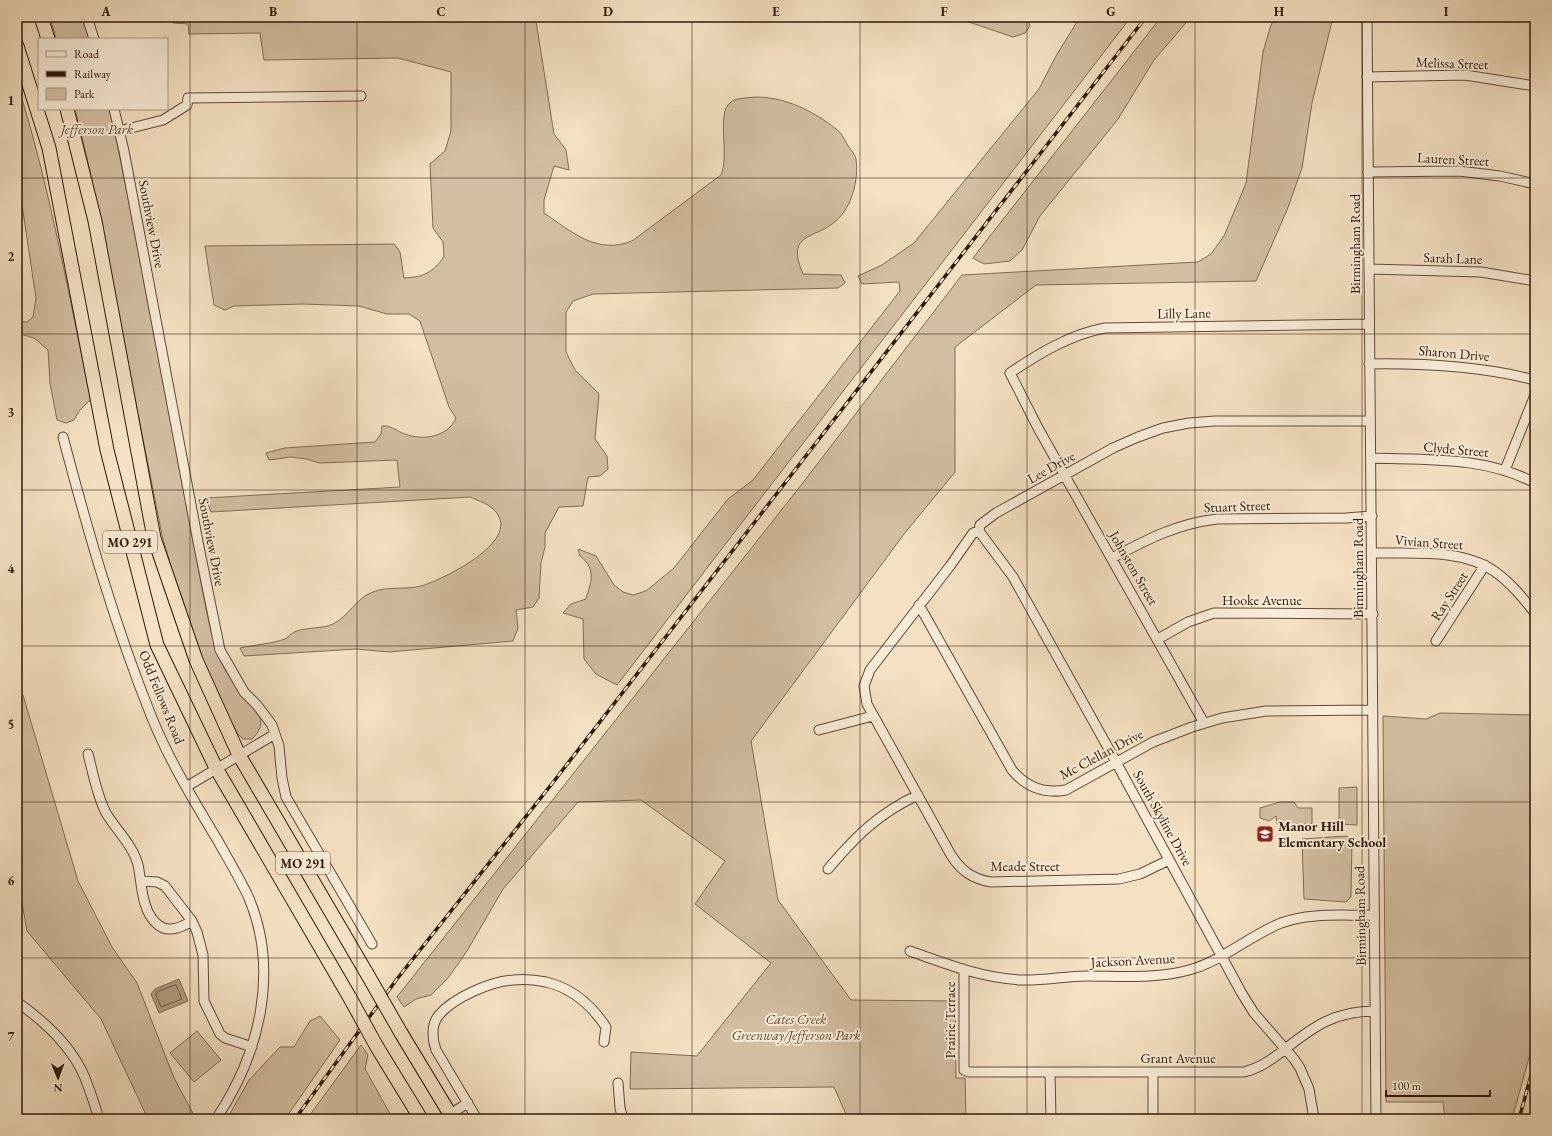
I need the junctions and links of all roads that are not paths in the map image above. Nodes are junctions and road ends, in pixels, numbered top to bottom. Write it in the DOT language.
graph roads {
  1 [pos="41,17"];
  2 [pos="87,17"];
  3 [pos="1367,17"];
  4 [pos="48,38"];
  5 [pos="94,38"];
  6 [pos="17,46"];
  7 [pos="1367,76"];
  8 [pos="1535,86"];
  9 [pos="361,96"];
  10 [pos="67,110"];
  11 [pos="114,110"];
  12 [pos="119,131"];
  13 [pos="1368,172"];
  14 [pos="1535,184"];
  15 [pos="1369,269"];
  16 [pos="1535,281"];
  17 [pos="1369,324"];
  18 [pos="1369,364"];
  19 [pos="1010,373"];
  20 [pos="1535,380"];
  21 [pos="1535,395"];
  22 [pos="1369,421"];
  23 [pos="63,437"];
  24 [pos="1371,458"];
  25 [pos="1505,470"];
  26 [pos="1065,475"];
  27 [pos="1535,483"];
  28 [pos="1372,516"];
  29 [pos="979,531"];
  30 [pos="1372,553"];
  31 [pos="1112,558"];
  32 [pos="1485,566"];
  33 [pos="919,605"];
  34 [pos="1535,613"];
  35 [pos="1373,614"];
  36 [pos="1158,640"];
  37 [pos="1436,641"];
  38 [pos="1372,710"];
  39 [pos="873,716"];
  40 [pos="1204,723"];
  41 [pos="819,730"];
  42 [pos="275,734"];
  43 [pos="88,754"];
  44 [pos="239,755"];
  45 [pos="1116,762"];
  46 [pos="216,768"];
  47 [pos="186,787"];
  48 [pos="918,795"];
  49 [pos="1169,860"];
  50 [pos="828,869"];
  51 [pos="141,881"];
  52 [pos="1374,915"];
  53 [pos="192,921"];
  54 [pos="372,944"];
  55 [pos="910,951"];
  56 [pos="1221,955"];
  57 [pos="964,970"];
  58 [pos="17,1002"];
  59 [pos="1375,1011"];
  60 [pos="604,1042"];
  61 [pos="252,1047"];
  62 [pos="1285,1049"];
  63 [pos="964,1070"];
  64 [pos="1050,1072"];
  65 [pos="1153,1072"];
  66 [pos="618,1083"];
  67 [pos="468,1103"];
  68 [pos="448,1117"];
  69 [pos="99,1119"];
  70 [pos="216,1119"];
  71 [pos="421,1119"];
  72 [pos="477,1119"];
  73 [pos="623,1119"];
  74 [pos="1051,1119"];
  75 [pos="1153,1119"];
  76 [pos="1314,1119"];
  77 [pos="1376,1119"];
  1 -- 4 [label="highway"];
  2 -- 5 [label="street"];
  3 -- 7 [label="street, Birmingham Road"];
  6 -- 46 [label="highway, MO 291"];
  7 -- 8 [label="street, Melissa Street"];
  7 -- 13 [label="street, Birmingham Road"];
  9 -- 12 [label="street"];
  10 -- 44 [label="highway, MO 291"];
  11 -- 12 [label="street, Southview Drive"];
  12 -- 42 [label="street, Southview Drive"];
  13 -- 14 [label="street, Lauren Street"];
  13 -- 15 [label="street, Birmingham Road"];
  15 -- 16 [label="street, Sarah Lane"];
  15 -- 17 [label="street, Birmingham Road"];
  17 -- 18 [label="street, Birmingham Road"];
  17 -- 19 [label="street, Lilly Lane"];
  18 -- 20 [label="street, Sharon Drive"];
  18 -- 22 [label="street, Birmingham Road"];
  19 -- 26 [label="street, Johnston Street"];
  21 -- 25 [label="street"];
  22 -- 24 [label="street, Birmingham Road"];
  22 -- 26 [label="street, Lee Drive"];
  23 -- 47 [label="street, Odd Fellows Road"];
  24 -- 25 [label="street, Clyde Street"];
  24 -- 28 [label="street, Birmingham Road"];
  25 -- 27 [label="street, Clyde Street"];
  26 -- 29 [label="street, Lee Drive"];
  26 -- 31 [label="street, Johnston Street"];
  28 -- 30 [label="street, Birmingham Road"];
  28 -- 31 [label="street, Stuart Street"];
  29 -- 33 [label="street, Lee Drive"];
  29 -- 45 [label="street, South Skyline Drive"];
  30 -- 32 [label="street, Vivian Street"];
  30 -- 35 [label="street, Birmingham Road"];
  31 -- 36 [label="street, Johnston Street"];
  32 -- 34 [label="street, Vivian Street"];
  32 -- 37 [label="street, Ray Street"];
  33 -- 39 [label="street, Lee Drive"];
  33 -- 45 [label="street, Mc Clellan Drive"];
  35 -- 36 [label="street, Hooke Avenue"];
  35 -- 38 [label="street, Birmingham Road"];
  36 -- 40 [label="street, Johnston Street"];
  38 -- 40 [label="street, Mc Clellan Drive"];
  38 -- 52 [label="street, Birmingham Road"];
  39 -- 41 [label="street"];
  39 -- 48 [label="street, Meade Street"];
  40 -- 45 [label="street, Mc Clellan Drive"];
  42 -- 44 [label="street"];
  42 -- 54 [label="street, Southview Drive"];
  43 -- 51 [label="street"];
  44 -- 46 [label="street"];
  44 -- 68 [label="highway, MO 291, bridge"];
  45 -- 49 [label="street, South Skyline Drive"];
  46 -- 47 [label="street"];
  46 -- 71 [label="highway, MO 291, bridge"];
  47 -- 61 [label="street, Odd Fellows Road"];
  48 -- 49 [label="street, Meade Street"];
  48 -- 50 [label="street"];
  49 -- 56 [label="street, South Skyline Drive"];
  51 -- 53 [label="street"];
  51 -- 53 [label="street"];
  52 -- 56 [label="street, Jackson Avenue"];
  52 -- 59 [label="street, Birmingham Road"];
  53 -- 61 [label="street"];
  55 -- 57 [label="street, Jackson Avenue"];
  56 -- 57 [label="street, Jackson Avenue"];
  56 -- 62 [label="street, South Skyline Drive"];
  57 -- 63 [label="street, Prairie Terrace"];
  58 -- 69 [label="street"];
  59 -- 62 [label="street, Grant Avenue"];
  59 -- 77 [label="street, Birmingham Road"];
  60 -- 67 [label="street"];
  61 -- 70 [label="street, Odd Fellows Road"];
  62 -- 65 [label="street, Grant Avenue"];
  62 -- 76 [label="street, South Skyline Drive"];
  63 -- 64 [label="street, Grant Avenue"];
  64 -- 65 [label="street, Grant Avenue"];
  64 -- 74 [label="street"];
  65 -- 75 [label="street"];
  66 -- 73 [label="street"];
  67 -- 68 [label="street"];
  67 -- 72 [label="street"];
}
